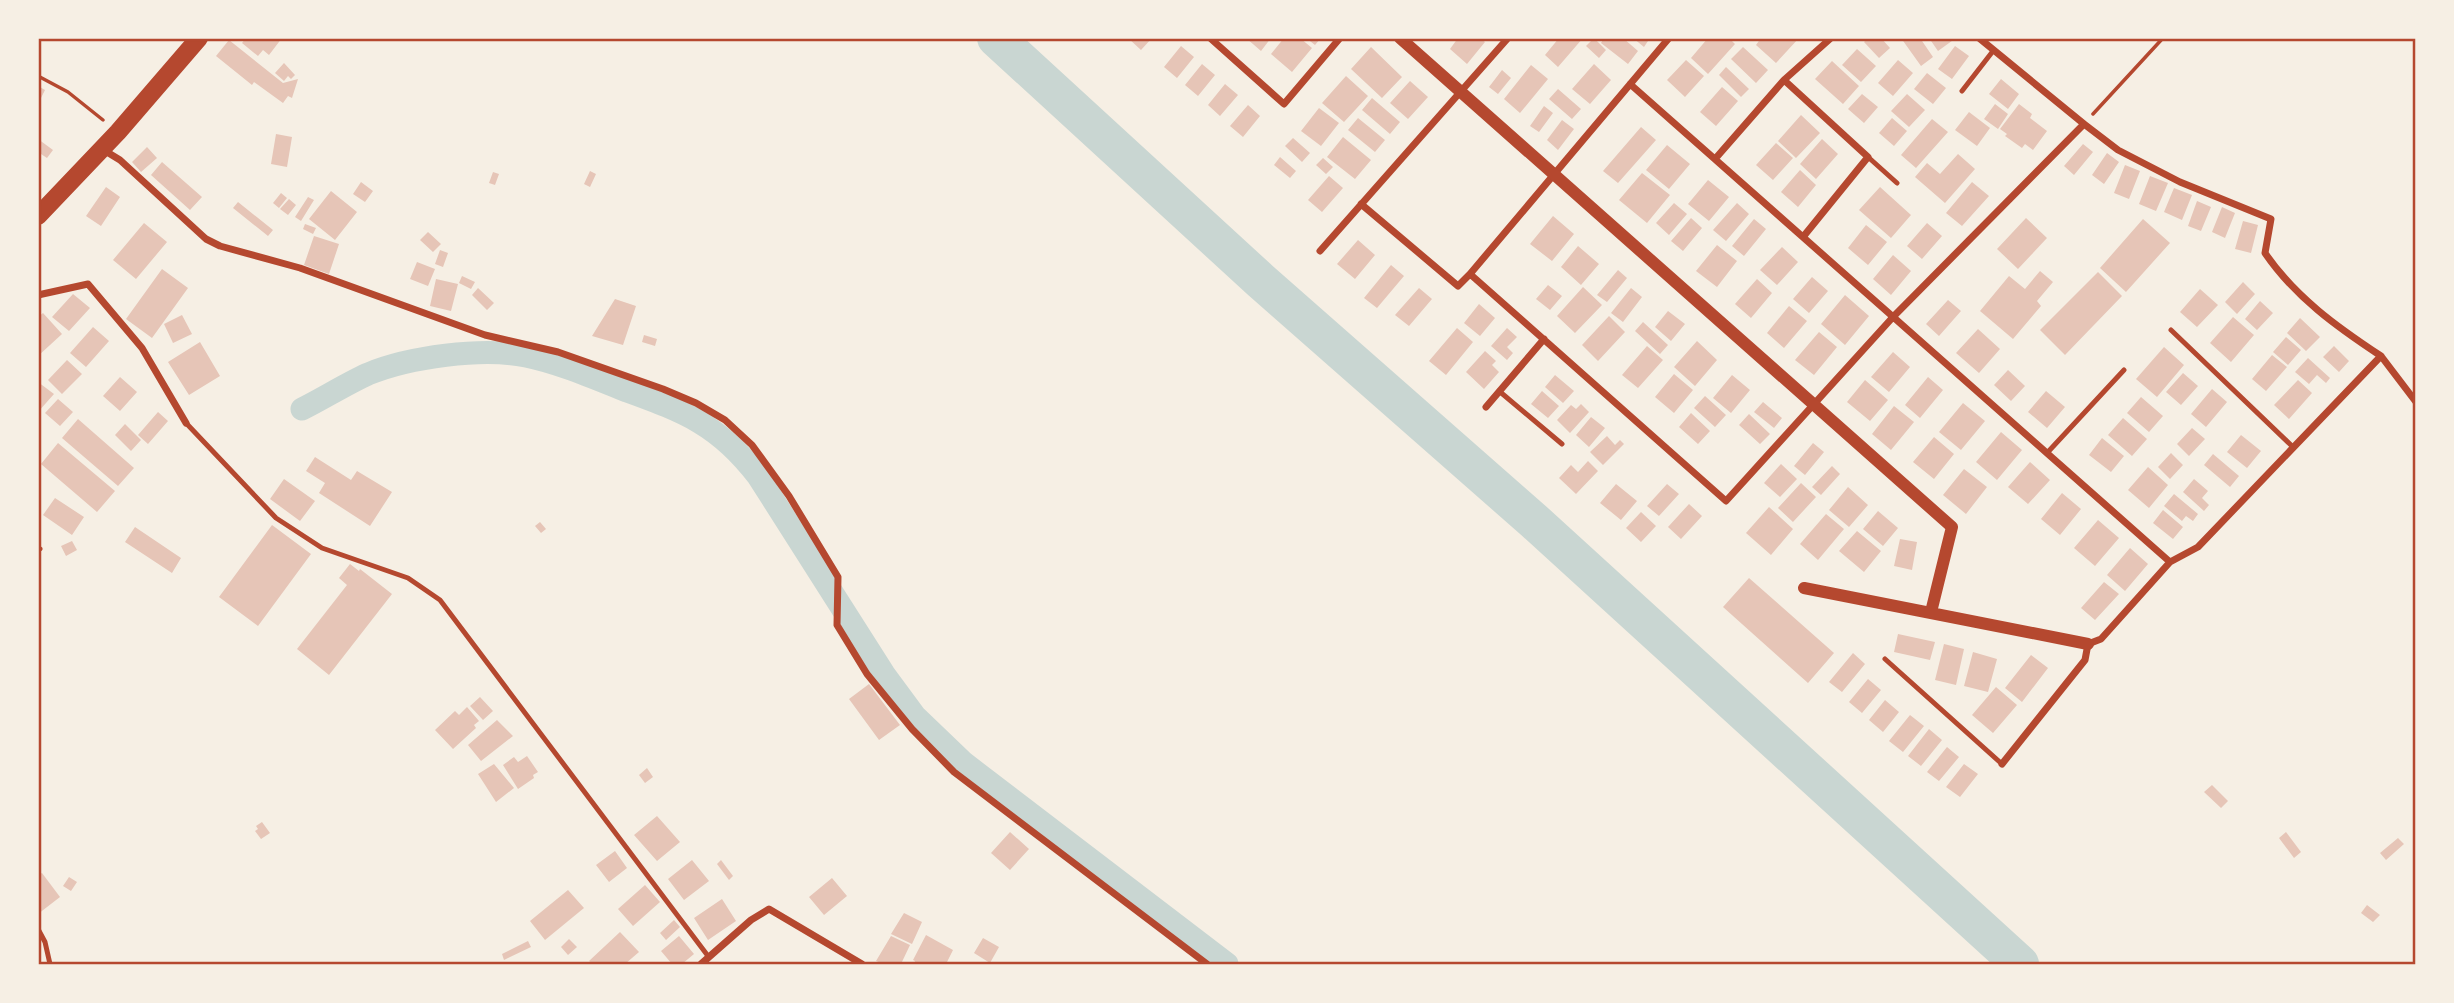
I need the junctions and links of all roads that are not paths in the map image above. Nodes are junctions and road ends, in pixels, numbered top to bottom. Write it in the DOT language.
graph roads {
  1 [pos="200,38"];
  2 [pos="1210,38"];
  3 [pos="1340,38"];
  4 [pos="1400,38"];
  5 [pos="1508,38"];
  6 [pos="1669,38"];
  7 [pos="1831,38"];
  8 [pos="1979,38"];
  9 [pos="1993,51"];
  10 [pos="1784,80"];
  11 [pos="1630,84"];
  12 [pos="1962,91"];
  13 [pos="1460,92"];
  14 [pos="2084,124"];
  15 [pos="102,149"];
  16 [pos="1868,157"];
  17 [pos="1715,159"];
  18 [pos="1554,175"];
  19 [pos="1897,183"];
  20 [pos="1361,204"];
  21 [pos="38,216"];
  22 [pos="1803,237"];
  23 [pos="1320,251"];
  24 [pos="1470,274"];
  25 [pos="38,295"];
  26 [pos="1893,317"];
  27 [pos="2171,330"];
  28 [pos="1544,339"];
  29 [pos="2381,356"];
  30 [pos="2124,370"];
  31 [pos="1500,391"];
  32 [pos="2416,402"];
  33 [pos="1814,406"];
  34 [pos="1486,407"];
  35 [pos="186,423"];
  36 [pos="1562,444"];
  37 [pos="2293,447"];
  38 [pos="2047,453"];
  39 [pos="2170,562"];
  40 [pos="1804,588"];
  41 [pos="1931,612"];
  42 [pos="2088,644"];
  43 [pos="1885,659"];
  44 [pos="2002,764"];
  45 [pos="38,929"];
  46 [pos="708,956"];
  47 [pos="50,964"];
  48 [pos="701,964"];
  49 [pos="862,964"];
  50 [pos="1207,964"];
  1 -- 15 [label="main road"];
  2 -- 3 [label="street"];
  4 -- 13 [label="street"];
  5 -- 13 [label="street"];
  6 -- 11 [label="street"];
  7 -- 10 [label="street"];
  8 -- 9 [label="street"];
  9 -- 12 [label="lane"];
  9 -- 14 [label="street"];
  10 -- 16 [label="street"];
  10 -- 17 [label="street"];
  11 -- 17 [label="street"];
  11 -- 18 [label="street"];
  13 -- 18 [label="street"];
  13 -- 20 [label="street"];
  14 -- 26 [label="street"];
  14 -- 29 [label="street"];
  15 -- 21 [label="main road"];
  15 -- 50 [label="street"];
  16 -- 19 [label="lane"];
  16 -- 22 [label="street"];
  17 -- 22 [label="street"];
  18 -- 24 [label="street"];
  18 -- 33 [label="street"];
  20 -- 23 [label="street"];
  20 -- 24 [label="street"];
  22 -- 26 [label="street"];
  24 -- 28 [label="street"];
  25 -- 35 [label="street"];
  26 -- 33 [label="street"];
  26 -- 38 [label="street"];
  27 -- 37 [label="lane"];
  28 -- 31 [label="street"];
  28 -- 33 [label="street"];
  29 -- 32 [label="street"];
  29 -- 37 [label="street"];
  30 -- 38 [label="lane"];
  31 -- 34 [label="street"];
  31 -- 36 [label="lane"];
  33 -- 41 [label="street"];
  35 -- 46 [label="lane"];
  37 -- 39 [label="street"];
  38 -- 39 [label="street"];
  39 -- 42 [label="street"];
  40 -- 41 [label="street"];
  41 -- 42 [label="street"];
  42 -- 44 [label="street"];
  43 -- 44 [label="lane"];
  45 -- 47 [label="lane"];
  46 -- 48 [label="street"];
  46 -- 49 [label="street"];
}
